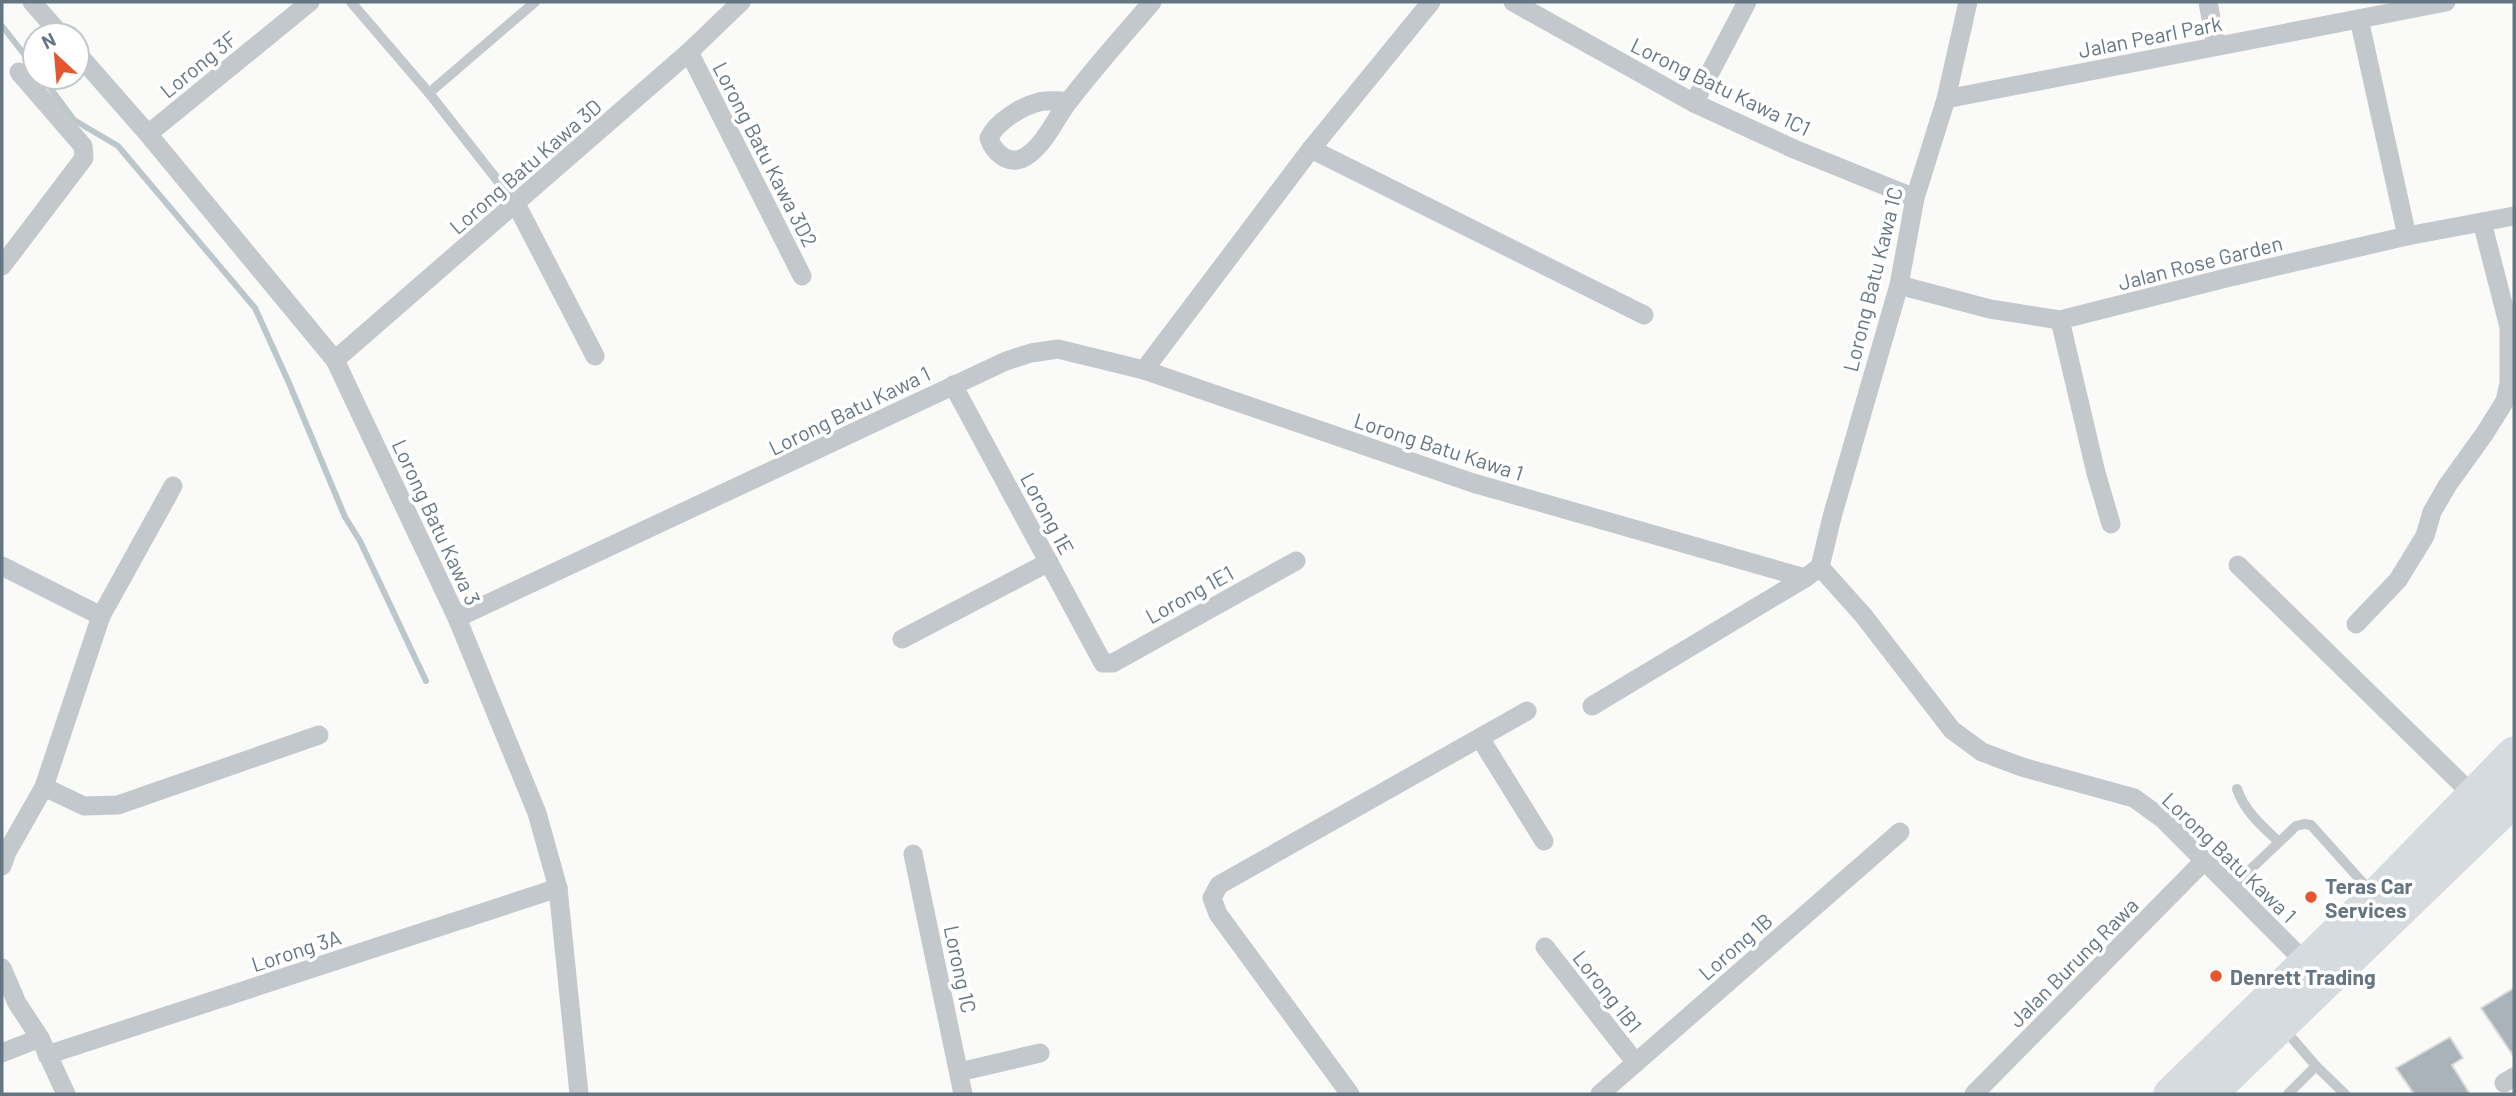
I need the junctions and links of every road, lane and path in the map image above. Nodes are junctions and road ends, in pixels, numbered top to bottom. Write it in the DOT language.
graph roads {
  1 [pos="32,2"];
  2 [pos="310,2"];
  3 [pos="351,2"];
  4 [pos="535,2"];
  5 [pos="741,2"];
  6 [pos="1152,2"];
  7 [pos="1431,2"];
  8 [pos="1513,2"];
  9 [pos="1747,2"];
  10 [pos="1968,2"];
  11 [pos="2208,2"];
  12 [pos="2446,2"];
  13 [pos="2359,19"];
  14 [pos="49,21"];
  15 [pos="2216,46"];
  16 [pos="689,52"];
  17 [pos="91,69"];
  18 [pos="19,72"];
  19 [pos="429,93"];
  20 [pos="1946,99"];
  21 [pos="1068,101"];
  22 [pos="1694,103"];
  23 [pos="148,134"];
  24 [pos="1311,149"];
  25 [pos="1915,198"];
  26 [pos="516,204"];
  27 [pos="2514,216"];
  28 [pos="2482,222"];
  29 [pos="2407,236"];
  30 [pos="2,265"];
  31 [pos="802,276"];
  32 [pos="1899,285"];
  33 [pos="1644,315"];
  34 [pos="2060,320"];
  35 [pos="595,356"];
  36 [pos="335,360"];
  37 [pos="1144,370"];
  38 [pos="953,385"];
  39 [pos="173,486"];
  40 [pos="2111,524"];
  41 [pos="1296,561"];
  42 [pos="1049,562"];
  43 [pos="2238,565"];
  44 [pos="2,566"];
  45 [pos="1812,573"];
  46 [pos="101,616"];
  47 [pos="457,618"];
  48 [pos="2356,624"];
  49 [pos="902,639"];
  50 [pos="1103,663"];
  51 [pos="1592,706"];
  52 [pos="1527,711"];
  53 [pos="319,735"];
  54 [pos="1480,738"];
  55 [pos="2514,754"];
  56 [pos="44,787"];
  57 [pos="2238,789"];
  58 [pos="2474,796"];
  59 [pos="2514,799"];
  60 [pos="1900,832"];
  61 [pos="1544,841"];
  62 [pos="2279,842"];
  63 [pos="914,854"];
  64 [pos="2204,861"];
  65 [pos="2,866"];
  66 [pos="2232,887"];
  67 [pos="558,888"];
  68 [pos="2375,897"];
  69 [pos="1545,947"];
  70 [pos="2306,963"];
  71 [pos="2,968"];
  72 [pos="2280,1024"];
  73 [pos="44,1047"];
  74 [pos="2,1053"];
  75 [pos="1040,1053"];
  76 [pos="1636,1063"];
  77 [pos="2316,1066"];
  78 [pos="959,1072"];
  79 [pos="66,1094"];
  80 [pos="579,1094"];
  81 [pos="963,1094"];
  82 [pos="1348,1094"];
  83 [pos="1600,1094"];
  84 [pos="1974,1094"];
  85 [pos="2171,1094"];
  86 [pos="2209,1094"];
  87 [pos="2288,1094"];
  88 [pos="2345,1094"];
  1 -- 14 [label="street"];
  2 -- 23 [label="street, Lorong 3F"];
  3 -- 19 [label="lane"];
  4 -- 19 [label="lane"];
  5 -- 16 [label="street, Lorong Batu Kawa 3D"];
  6 -- 21 [label="street"];
  7 -- 24 [label="street"];
  8 -- 22 [label="street, Lorong Batu Kawa 1C1"];
  9 -- 22 [label="street"];
  10 -- 20 [label="street, Lorong Batu Kawa 1C"];
  11 -- 15 [label="street"];
  12 -- 13 [label="street, Jalan Pearl Park"];
  13 -- 15 [label="street, Jalan Pearl Park"];
  13 -- 29 [label="street"];
  15 -- 20 [label="street, Jalan Pearl Park"];
  16 -- 26 [label="street, Lorong Batu Kawa 3D"];
  16 -- 31 [label="street, Lorong Batu Kawa 3D2"];
  17 -- 23 [label="street, Lorong Batu Kawa 3"];
  18 -- 30 [label="street"];
  19 -- 26 [label="lane"];
  20 -- 25 [label="street, Lorong Batu Kawa 1C"];
  22 -- 25 [label="street, Lorong Batu Kawa 1C1"];
  23 -- 36 [label="street, Lorong Batu Kawa 3"];
  24 -- 33 [label="street"];
  24 -- 37 [label="street"];
  25 -- 32 [label="street, Lorong Batu Kawa 1C"];
  26 -- 35 [label="street"];
  26 -- 36 [label="street, Lorong Batu Kawa 3D"];
  27 -- 28 [label="street, Jalan Rose Garden"];
  28 -- 29 [label="street, Jalan Rose Garden"];
  28 -- 48 [label="street"];
  29 -- 34 [label="street, Jalan Rose Garden"];
  32 -- 34 [label="street, Jalan Rose Garden"];
  32 -- 45 [label="street, Lorong Batu Kawa 1C"];
  34 -- 40 [label="street"];
  36 -- 47 [label="street, Lorong Batu Kawa 3"];
  37 -- 38 [label="street, Lorong Batu Kawa 1"];
  37 -- 45 [label="street, Lorong Batu Kawa 1"];
  38 -- 42 [label="street, Lorong 1E"];
  38 -- 47 [label="street, Lorong Batu Kawa 1"];
  39 -- 46 [label="street"];
  41 -- 50 [label="street, Lorong 1E1"];
  42 -- 49 [label="street"];
  42 -- 50 [label="street, Lorong 1E"];
  43 -- 58 [label="street"];
  44 -- 46 [label="street"];
  45 -- 51 [label="street"];
  45 -- 64 [label="street, Lorong Batu Kawa 1"];
  46 -- 56 [label="street"];
  47 -- 67 [label="street, Lorong Batu Kawa 3"];
  52 -- 54 [label="street"];
  53 -- 56 [label="street"];
  54 -- 61 [label="street"];
  54 -- 82 [label="street"];
  55 -- 58 [label="highway"];
  56 -- 65 [label="street"];
  57 -- 62 [label="lane"];
  58 -- 68 [label="highway"];
  59 -- 72 [label="highway"];
  60 -- 76 [label="street, Lorong 1B"];
  62 -- 66 [label="lane"];
  62 -- 68 [label="lane"];
  63 -- 78 [label="street, Lorong 1C"];
  64 -- 66 [label="street, Lorong Batu Kawa 1"];
  64 -- 84 [label="street, Jalan Burung Rawa"];
  66 -- 70 [label="street, Lorong Batu Kawa 1"];
  67 -- 73 [label="street, Lorong 3A"];
  67 -- 80 [label="street, Lorong Batu Kawa 3"];
  68 -- 70 [label="highway"];
  69 -- 76 [label="street, Lorong 1B1"];
  70 -- 85 [label="highway"];
  71 -- 73 [label="street"];
  72 -- 77 [label="lane"];
  72 -- 86 [label="highway"];
  73 -- 74 [label="street, Lorong 3A"];
  73 -- 79 [label="street"];
  75 -- 78 [label="street"];
  76 -- 83 [label="street, Lorong 1B"];
  77 -- 87 [label="lane"];
  77 -- 88 [label="lane"];
  78 -- 81 [label="street, Lorong 1C"];
}
